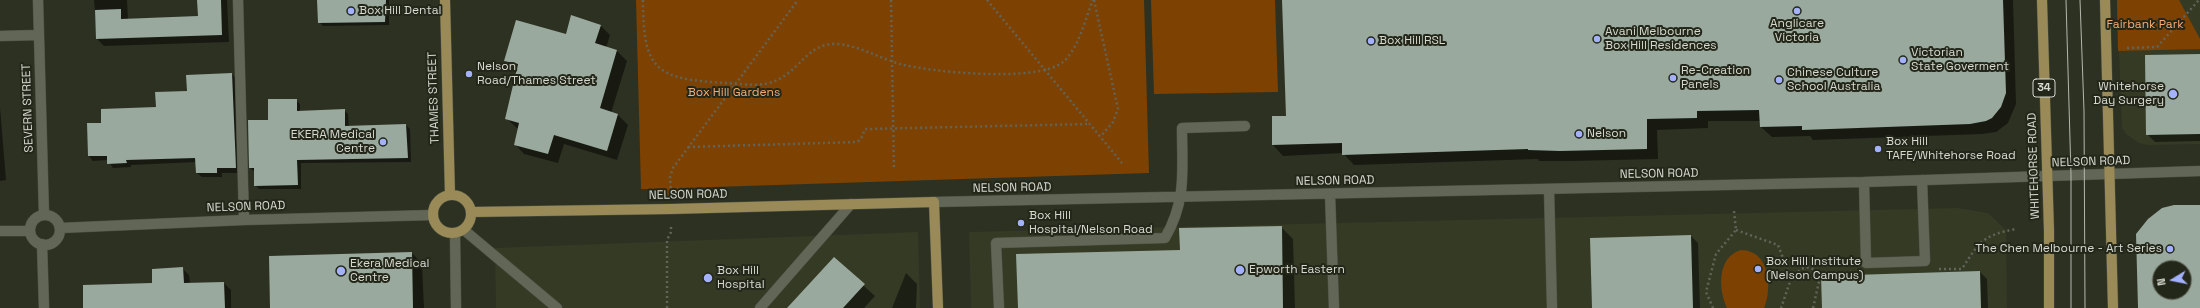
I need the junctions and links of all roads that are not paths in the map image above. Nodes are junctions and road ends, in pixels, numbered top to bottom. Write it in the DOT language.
graph roads {
  1 [pos="38,0"];
  2 [pos="238,0"];
  3 [pos="445,0"];
  4 [pos="2042,0"];
  5 [pos="2105,0"];
  6 [pos="39,35"];
  7 [pos="0,36"];
  8 [pos="1245,126"];
  9 [pos="2200,171"];
  10 [pos="2109,174"];
  11 [pos="2048,176"];
  12 [pos="1922,180"];
  13 [pos="1864,182"];
  14 [pos="1549,189"];
  15 [pos="1330,194"];
  16 [pos="450,195"];
  17 [pos="1182,198"];
  18 [pos="934,202"];
  19 [pos="851,204"];
  20 [pos="471,212"];
  21 [pos="44,215"];
  22 [pos="433,215"];
  23 [pos="244,220"];
  24 [pos="60,228"];
  25 [pos="0,231"];
  26 [pos="30,231"];
  27 [pos="459,232"];
  28 [pos="42,244"];
  29 [pos="44,308"];
  30 [pos="456,308"];
  31 [pos="557,308"];
  32 [pos="760,308"];
  33 [pos="938,308"];
  34 [pos="999,308"];
  35 [pos="1334,308"];
  36 [pos="1552,308"];
  37 [pos="2049,308"];
  38 [pos="2113,308"];
  1 -- 6 [label="street, SEVERN STREET"];
  2 -- 23 [label="street"];
  3 -- 16 [label="main road, THAMES STREET"];
  4 -- 11 [label="main road, WHITEHORSE ROAD / 34"];
  5 -- 10 [label="main road"];
  6 -- 7 [label="street"];
  6 -- 21 [label="street, SEVERN STREET"];
  8 -- 17 [label="street"];
  9 -- 10 [label="street, NELSON ROAD"];
  10 -- 11 [label="street, NELSON ROAD"];
  10 -- 38 [label="main road"];
  11 -- 12 [label="street, NELSON ROAD"];
  11 -- 37 [label="main road, WHITEHORSE ROAD / 34"];
  12 -- 13 [label="street, NELSON ROAD"];
  12 -- 13 [label="street"];
  13 -- 14 [label="street, NELSON ROAD"];
  14 -- 15 [label="street, NELSON ROAD"];
  14 -- 36 [label="street"];
  15 -- 17 [label="street, NELSON ROAD"];
  15 -- 35 [label="street"];
  16 -- 20 [label="main road"];
  16 -- 22 [label="main road"];
  17 -- 18 [label="street, NELSON ROAD"];
  17 -- 34 [label="street"];
  18 -- 19 [label="main road, NELSON ROAD"];
  18 -- 33 [label="main road"];
  19 -- 20 [label="main road, NELSON ROAD"];
  19 -- 32 [label="street"];
  20 -- 27 [label="main road"];
  21 -- 24 [label="street"];
  21 -- 26 [label="street"];
  22 -- 23 [label="street, NELSON ROAD"];
  22 -- 27 [label="main road"];
  23 -- 24 [label="street, NELSON ROAD"];
  24 -- 28 [label="street"];
  25 -- 26 [label="street"];
  26 -- 28 [label="street"];
  27 -- 30 [label="street"];
  27 -- 31 [label="street"];
  28 -- 29 [label="street"];
}
